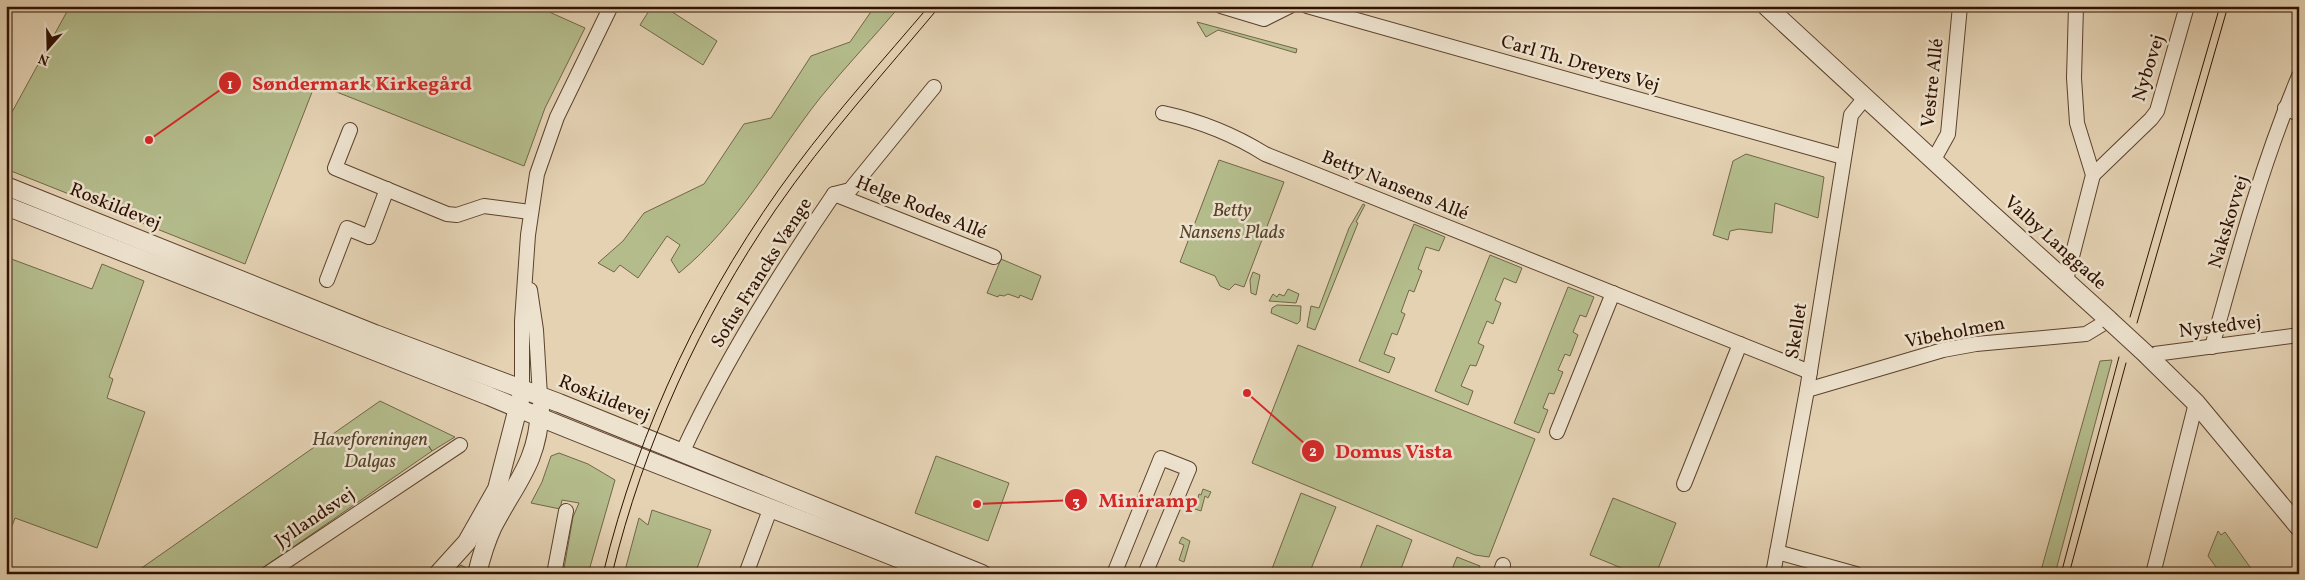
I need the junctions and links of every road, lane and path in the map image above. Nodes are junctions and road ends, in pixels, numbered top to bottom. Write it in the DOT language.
graph roads {
  1 [pos="612,6"];
  2 [pos="1221,6"];
  3 [pos="1290,6"];
  4 [pos="1307,6"];
  5 [pos="1766,6"];
  6 [pos="2076,6"];
  7 [pos="2187,6"];
  8 [pos="1955,8"];
  9 [pos="2299,76"];
  10 [pos="934,87"];
  11 [pos="1864,98"];
  12 [pos="2285,108"];
  13 [pos="1163,113"];
  14 [pos="2299,114"];
  15 [pos="350,130"];
  16 [pos="1843,157"];
  17 [pos="1934,161"];
  18 [pos="2093,175"];
  19 [pos="6,186"];
  20 [pos="388,189"];
  21 [pos="834,194"];
  22 [pos="6,206"];
  23 [pos="530,212"];
  24 [pos="994,257"];
  25 [pos="527,274"];
  26 [pos="205,275"];
  27 [pos="327,280"];
  28 [pos="2066,280"];
  29 [pos="1613,293"];
  30 [pos="2109,320"];
  31 [pos="2299,335"];
  32 [pos="1740,344"];
  33 [pos="2212,347"];
  34 [pos="2147,355"];
  35 [pos="1810,372"];
  36 [pos="522,389"];
  37 [pos="1807,390"];
  38 [pos="540,396"];
  39 [pos="2196,402"];
  40 [pos="519,409"];
  41 [pos="540,418"];
  42 [pos="1557,432"];
  43 [pos="460,445"];
  44 [pos="682,453"];
  45 [pos="674,470"];
  46 [pos="1684,484"];
  47 [pos="771,507"];
  48 [pos="566,511"];
  49 [pos="2299,527"];
  50 [pos="1777,552"];
  51 [pos="919,570"];
  52 [pos="267,574"];
  53 [pos="438,574"];
  54 [pos="477,574"];
  55 [pos="554,574"];
  56 [pos="746,574"];
  57 [pos="937,574"];
  58 [pos="982,574"];
  59 [pos="1114,574"];
  60 [pos="1145,574"];
  61 [pos="1773,574"];
  62 [pos="1855,574"];
  63 [pos="2152,574"];
  1 -- 23 [label="street"];
  2 -- 3 [label="street"];
  4 -- 16 [label="street, Carl Th. Dreyers Vej"];
  5 -- 11 [label="street, Valby Langgade"];
  6 -- 18 [label="street"];
  7 -- 18 [label="street, Nybovej"];
  8 -- 17 [label="street, Vestre Allé"];
  9 -- 12 [label="street, Nakskovvej"];
  10 -- 21 [label="street, Sofus Francks Vænge"];
  11 -- 16 [label="street, Skellet"];
  11 -- 17 [label="street, Valby Langgade"];
  12 -- 14 [label="street"];
  12 -- 33 [label="street, Nakskovvej"];
  13 -- 29 [label="street, Betty Nansens Allé"];
  15 -- 20 [label="street"];
  16 -- 35 [label="street, Skellet"];
  17 -- 28 [label="street, Valby Langgade"];
  18 -- 28 [label="street"];
  19 -- 26 [label="street, Roskildevej"];
  20 -- 23 [label="street"];
  20 -- 27 [label="street"];
  21 -- 24 [label="street, Helge Rodes Allé"];
  21 -- 44 [label="street, Sofus Francks Vænge"];
  22 -- 26 [label="street, Roskildevej"];
  23 -- 25 [label="street"];
  25 -- 36 [label="street"];
  25 -- 38 [label="street"];
  26 -- 36 [label="street, Roskildevej"];
  26 -- 40 [label="street, Roskildevej"];
  28 -- 30 [label="street, Valby Langgade"];
  29 -- 32 [label="street, Betty Nansens Allé"];
  29 -- 42 [label="street"];
  30 -- 34 [label="street, Valby Langgade, bridge"];
  30 -- 37 [label="street, Vibeholmen"];
  31 -- 33 [label="street, Nystedvej"];
  32 -- 35 [label="street, Betty Nansens Allé"];
  32 -- 46 [label="street"];
  33 -- 34 [label="street, Nystedvej"];
  34 -- 39 [label="street, Valby Langgade"];
  35 -- 37 [label="street, Skellet"];
  36 -- 38 [label="street, Roskildevej"];
  36 -- 40 [label="street"];
  37 -- 50 [label="street, Skellet"];
  38 -- 41 [label="street"];
  38 -- 44 [label="street, Roskildevej"];
  39 -- 49 [label="street, Valby Langgade"];
  39 -- 63 [label="street"];
  40 -- 41 [label="street, Roskildevej"];
  40 -- 53 [label="street"];
  41 -- 45 [label="street, Roskildevej"];
  41 -- 54 [label="street"];
  43 -- 52 [label="street, Jyllandsvej"];
  44 -- 45 [label="street"];
  44 -- 58 [label="street, Roskildevej"];
  45 -- 47 [label="street, Roskildevej"];
  47 -- 51 [label="street, Roskildevej"];
  47 -- 56 [label="street"];
  48 -- 55 [label="street"];
  50 -- 61 [label="street, Skellet"];
  50 -- 62 [label="street"];
  51 -- 57 [label="street, Roskildevej"];
  59 -- 60 [label="street"];
}
